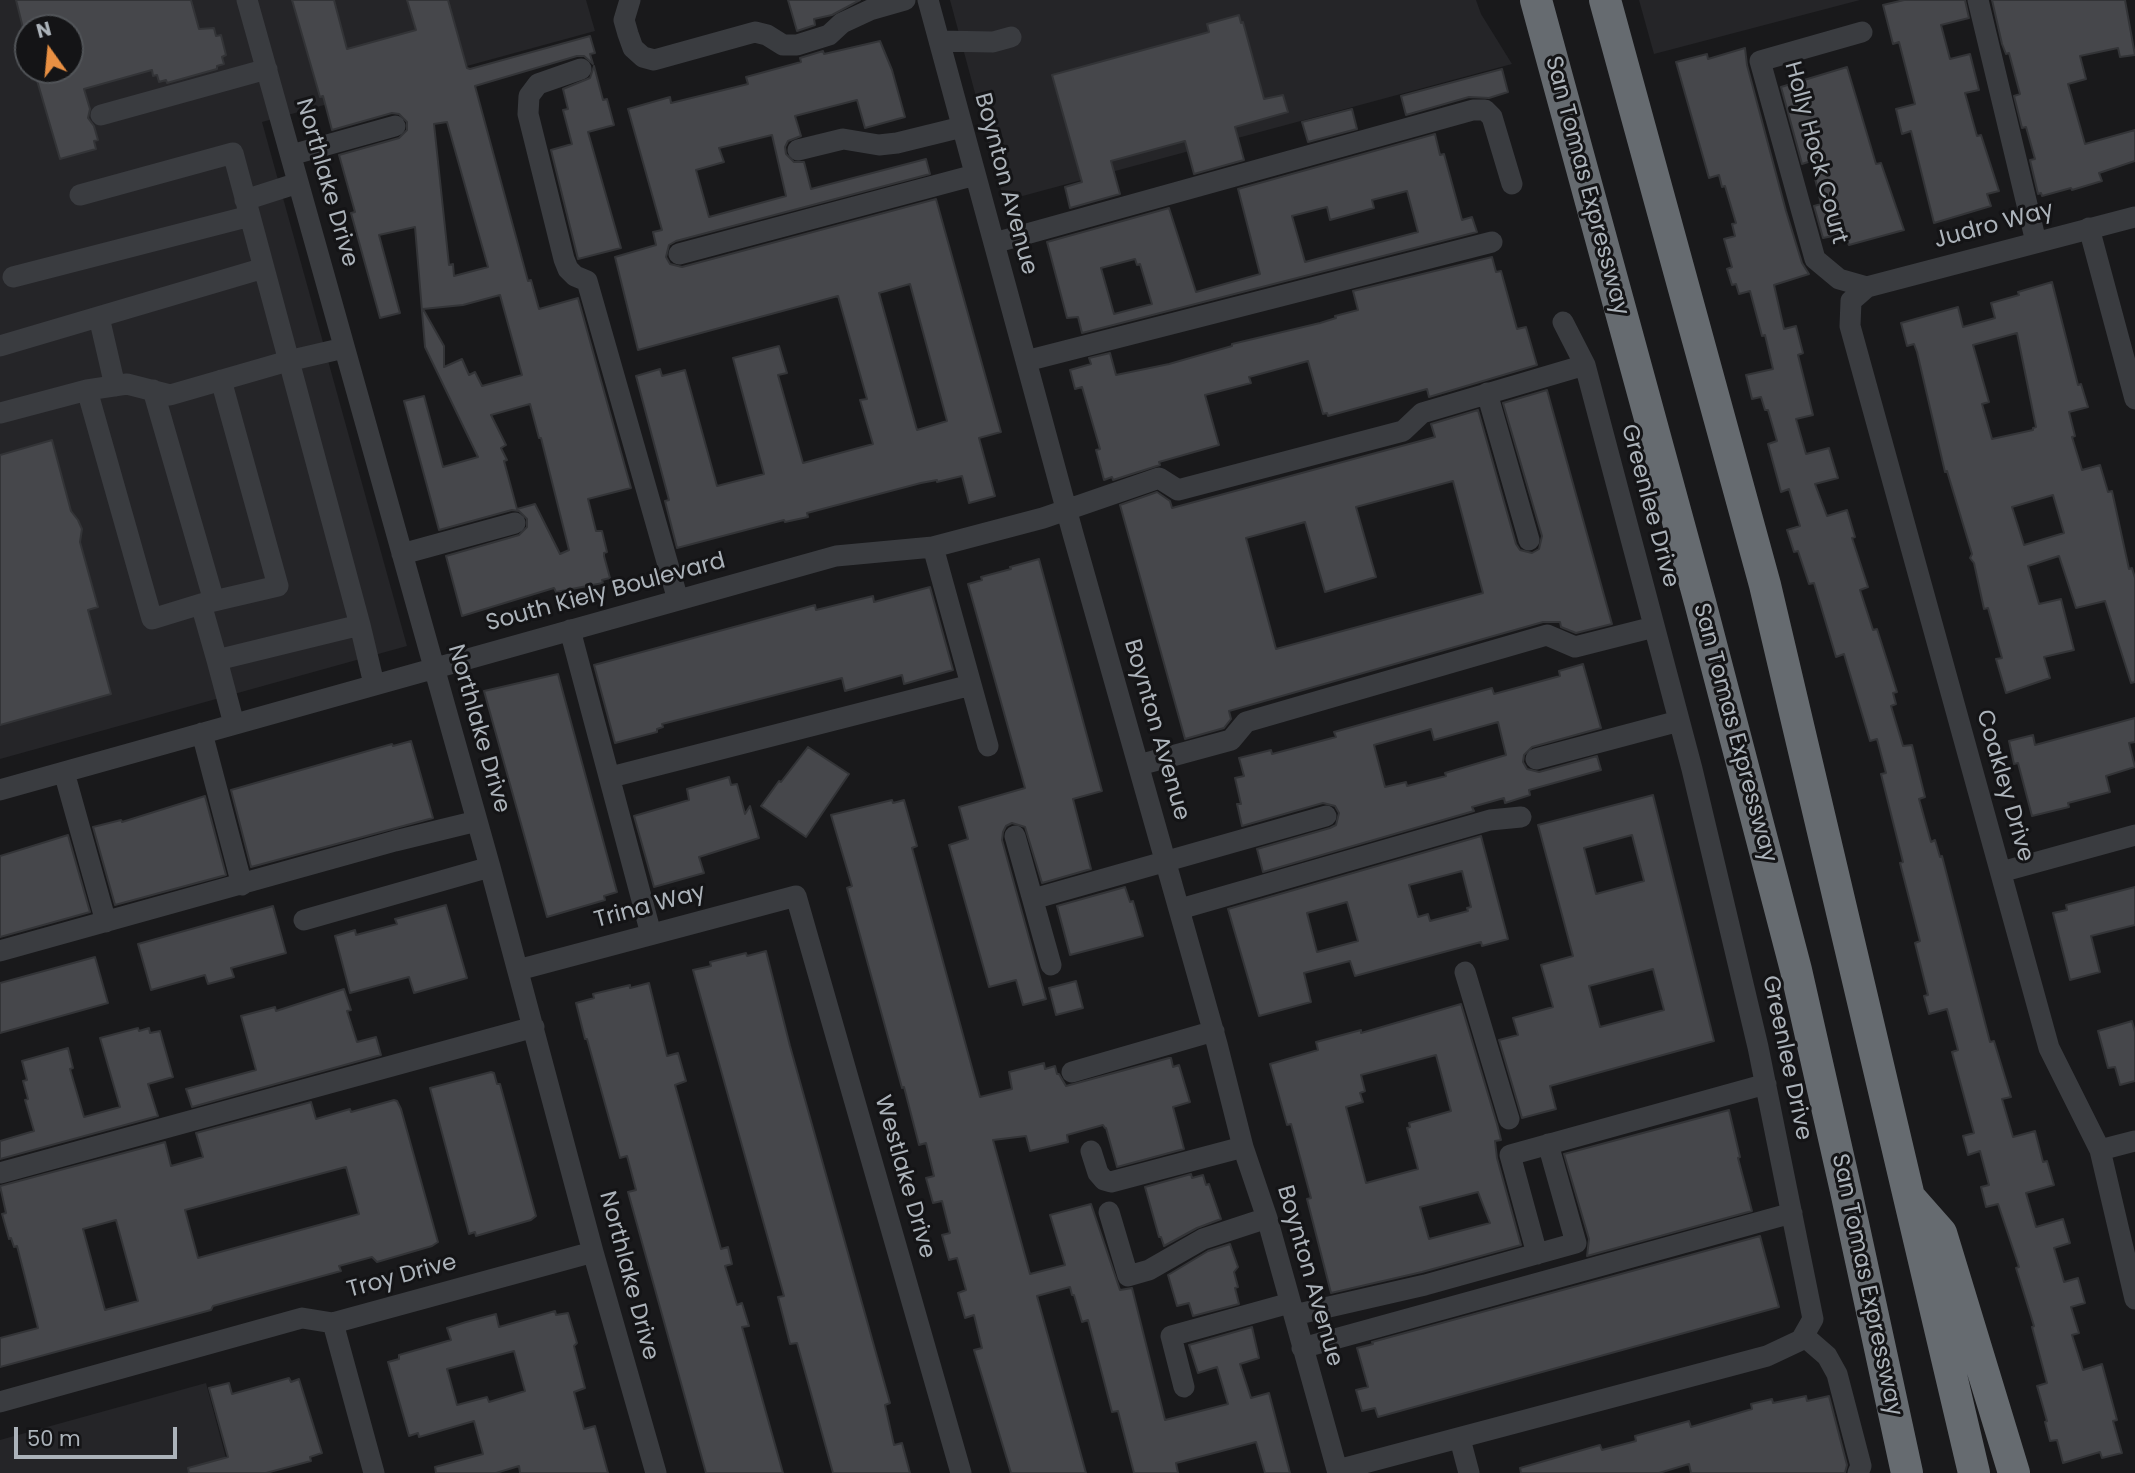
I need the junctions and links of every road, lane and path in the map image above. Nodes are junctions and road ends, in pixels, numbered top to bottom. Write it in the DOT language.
graph roads {
  1 [pos="247,0"];
  2 [pos="630,0"];
  3 [pos="905,0"];
  4 [pos="928,0"];
  5 [pos="1536,0"];
  6 [pos="1605,0"];
  7 [pos="1978,0"];
  8 [pos="1862,32"];
  9 [pos="1011,37"];
  10 [pos="939,41"];
  11 [pos="267,69"];
  12 [pos="581,69"];
  13 [pos="101,115"];
  14 [pos="395,126"];
  15 [pos="962,127"];
  16 [pos="798,150"];
  17 [pos="291,155"];
  18 [pos="975,175"];
  19 [pos="298,183"];
  20 [pos="1512,184"];
  21 [pos="80,195"];
  22 [pos="248,208"];
  23 [pos="2135,217"];
  24 [pos="2089,228"];
  25 [pos="1492,242"];
  26 [pos="2036,242"];
  27 [pos="994,243"];
  28 [pos="679,254"];
  29 [pos="264,268"];
  30 [pos="13,277"];
  31 [pos="1867,287"];
  32 [pos="99,317"];
  33 [pos="1563,322"];
  34 [pos="0,346"];
  35 [pos="344,348"];
  36 [pos="288,361"];
  37 [pos="1026,361"];
  38 [pos="1584,365"];
  39 [pos="221,380"];
  40 [pos="115,386"];
  41 [pos="87,390"];
  42 [pos="153,390"];
  43 [pos="1487,393"];
  44 [pos="2135,399"];
  45 [pos="0,413"];
  46 [pos="1066,509"];
  47 [pos="515,523"];
  48 [pos="1529,540"];
  49 [pos="933,547"];
  50 [pos="402,554"];
  51 [pos="678,600"];
  52 [pos="208,603"];
  53 [pos="360,625"];
  54 [pos="1654,627"];
  55 [pos="570,630"];
  56 [pos="217,660"];
  57 [pos="434,667"];
  58 [pos="374,684"];
  59 [pos="971,685"];
  60 [pos="1679,721"];
  61 [pos="234,724"];
  62 [pos="202,733"];
  63 [pos="988,746"];
  64 [pos="1536,759"];
  65 [pos="1139,765"];
  66 [pos="64,772"];
  67 [pos="611,777"];
  68 [pos="0,790"];
  69 [pos="1326,816"];
  70 [pos="1521,817"];
  71 [pos="477,821"];
  72 [pos="2135,835"];
  73 [pos="1015,836"];
  74 [pos="1167,862"];
  75 [pos="490,867"];
  76 [pos="2001,872"];
  77 [pos="242,885"];
  78 [pos="796,896"];
  79 [pos="1033,899"];
  80 [pos="1180,909"];
  81 [pos="304,920"];
  82 [pos="106,922"];
  83 [pos="651,934"];
  84 [pos="0,951"];
  85 [pos="1051,965"];
  86 [pos="518,970"];
  87 [pos="1465,972"];
  88 [pos="534,1027"];
  89 [pos="1214,1031"];
  90 [pos="1072,1072"];
  91 [pos="1766,1084"];
  92 [pos="1509,1119"];
  93 [pos="2135,1140"];
  94 [pos="1548,1144"];
  95 [pos="1243,1147"];
  96 [pos="2100,1150"];
  97 [pos="1091,1152"];
  98 [pos="0,1173"];
  99 [pos="1909,1196"];
  100 [pos="1109,1212"];
  101 [pos="1792,1213"];
  102 [pos="1267,1218"];
  103 [pos="593,1252"];
  104 [pos="1537,1254"];
  105 [pos="2135,1299"];
  106 [pos="1292,1309"];
  107 [pos="333,1323"];
  108 [pos="1804,1336"];
  109 [pos="1302,1348"];
  110 [pos="1184,1387"];
  111 [pos="0,1402"];
  112 [pos="1460,1439"];
  113 [pos="1338,1472"];
  114 [pos="374,1473"];
  115 [pos="656,1473"];
  116 [pos="961,1473"];
  117 [pos="1469,1473"];
  118 [pos="1858,1473"];
  119 [pos="1907,1473"];
  120 [pos="1974,1473"];
  121 [pos="2014,1473"];
  1 -- 11 [label="street, Northlake Drive"];
  2 -- 3 [label="street"];
  4 -- 10 [label="street, Boynton Avenue"];
  5 -- 119 [label="highway, San Tomas Expressway"];
  6 -- 99 [label="highway"];
  7 -- 26 [label="street"];
  8 -- 31 [label="street, Holly Hock Court"];
  9 -- 10 [label="street"];
  10 -- 15 [label="street, Boynton Avenue"];
  11 -- 13 [label="street"];
  11 -- 17 [label="street, Northlake Drive"];
  12 -- 51 [label="street"];
  14 -- 17 [label="street"];
  15 -- 16 [label="street"];
  15 -- 18 [label="street, Boynton Avenue"];
  17 -- 19 [label="street, Northlake Drive"];
  18 -- 27 [label="street, Boynton Avenue"];
  18 -- 28 [label="street"];
  19 -- 22 [label="street"];
  19 -- 35 [label="street, Northlake Drive"];
  20 -- 27 [label="street"];
  21 -- 22 [label="street"];
  22 -- 29 [label="street"];
  22 -- 30 [label="street"];
  23 -- 24 [label="street, Judro Way"];
  24 -- 26 [label="street, Judro Way"];
  24 -- 44 [label="street"];
  25 -- 37 [label="street"];
  26 -- 31 [label="street, Judro Way"];
  27 -- 37 [label="street, Boynton Avenue"];
  29 -- 32 [label="street"];
  29 -- 36 [label="street"];
  31 -- 76 [label="street, Coakley Drive"];
  32 -- 34 [label="street"];
  32 -- 40 [label="street"];
  33 -- 38 [label="street, Greenlee Drive"];
  35 -- 36 [label="street"];
  35 -- 50 [label="street, Northlake Drive"];
  36 -- 39 [label="street"];
  36 -- 53 [label="street"];
  37 -- 46 [label="street, Boynton Avenue"];
  38 -- 43 [label="street"];
  38 -- 54 [label="street, Greenlee Drive"];
  39 -- 42 [label="street"];
  39 -- 52 [label="street"];
  40 -- 41 [label="street"];
  40 -- 42 [label="street"];
  41 -- 45 [label="street"];
  41 -- 52 [label="street"];
  42 -- 52 [label="street"];
  43 -- 46 [label="street, South Kiely Boulevard"];
  43 -- 48 [label="street"];
  46 -- 49 [label="street, South Kiely Boulevard"];
  46 -- 65 [label="street, Boynton Avenue"];
  47 -- 50 [label="street"];
  49 -- 51 [label="street, South Kiely Boulevard"];
  49 -- 59 [label="street"];
  50 -- 57 [label="street, Northlake Drive"];
  51 -- 55 [label="street, South Kiely Boulevard"];
  52 -- 56 [label="street"];
  53 -- 56 [label="street"];
  53 -- 58 [label="street"];
  54 -- 60 [label="street, Greenlee Drive"];
  54 -- 65 [label="street"];
  55 -- 57 [label="street, South Kiely Boulevard"];
  55 -- 67 [label="street"];
  56 -- 61 [label="street"];
  57 -- 58 [label="street, South Kiely Boulevard"];
  57 -- 71 [label="street, Northlake Drive"];
  58 -- 61 [label="street, South Kiely Boulevard"];
  59 -- 63 [label="street"];
  59 -- 67 [label="street"];
  60 -- 64 [label="street"];
  60 -- 91 [label="street, Greenlee Drive"];
  61 -- 62 [label="street, South Kiely Boulevard"];
  62 -- 66 [label="street, South Kiely Boulevard"];
  62 -- 77 [label="street"];
  65 -- 74 [label="street, Boynton Avenue"];
  66 -- 68 [label="street, South Kiely Boulevard"];
  66 -- 82 [label="street"];
  67 -- 83 [label="street"];
  69 -- 74 [label="street"];
  70 -- 80 [label="street"];
  71 -- 75 [label="street, Northlake Drive"];
  71 -- 77 [label="street"];
  72 -- 76 [label="street"];
  73 -- 79 [label="street"];
  74 -- 79 [label="street"];
  74 -- 80 [label="street, Boynton Avenue"];
  75 -- 81 [label="street"];
  75 -- 86 [label="street, Northlake Drive"];
  76 -- 96 [label="street, Coakley Drive"];
  77 -- 82 [label="street"];
  78 -- 83 [label="street, Trina Way"];
  78 -- 116 [label="street, Westlake Drive"];
  79 -- 85 [label="street"];
  80 -- 89 [label="street, Boynton Avenue"];
  82 -- 84 [label="street"];
  83 -- 86 [label="street, Trina Way"];
  86 -- 88 [label="street, Northlake Drive"];
  87 -- 92 [label="street"];
  88 -- 98 [label="street"];
  88 -- 103 [label="street, Northlake Drive"];
  89 -- 90 [label="street"];
  89 -- 95 [label="street, Boynton Avenue"];
  91 -- 94 [label="street"];
  91 -- 101 [label="street, Greenlee Drive"];
  93 -- 96 [label="street"];
  94 -- 104 [label="street"];
  94 -- 104 [label="street"];
  95 -- 97 [label="street"];
  95 -- 102 [label="street, Boynton Avenue"];
  96 -- 105 [label="street, Coakley Drive"];
  99 -- 120 [label="highway"];
  99 -- 121 [label="highway"];
  100 -- 102 [label="street"];
  101 -- 108 [label="street, Greenlee Drive"];
  101 -- 109 [label="street"];
  102 -- 106 [label="street, Boynton Avenue"];
  103 -- 107 [label="street, Troy Drive"];
  103 -- 115 [label="street, Northlake Drive"];
  104 -- 106 [label="street"];
  106 -- 109 [label="street, Boynton Avenue"];
  106 -- 110 [label="street"];
  107 -- 111 [label="street"];
  107 -- 114 [label="street, Troy Drive"];
  108 -- 112 [label="street"];
  108 -- 118 [label="street"];
  109 -- 113 [label="street, Boynton Avenue"];
  112 -- 113 [label="street"];
  112 -- 117 [label="street"];
}
